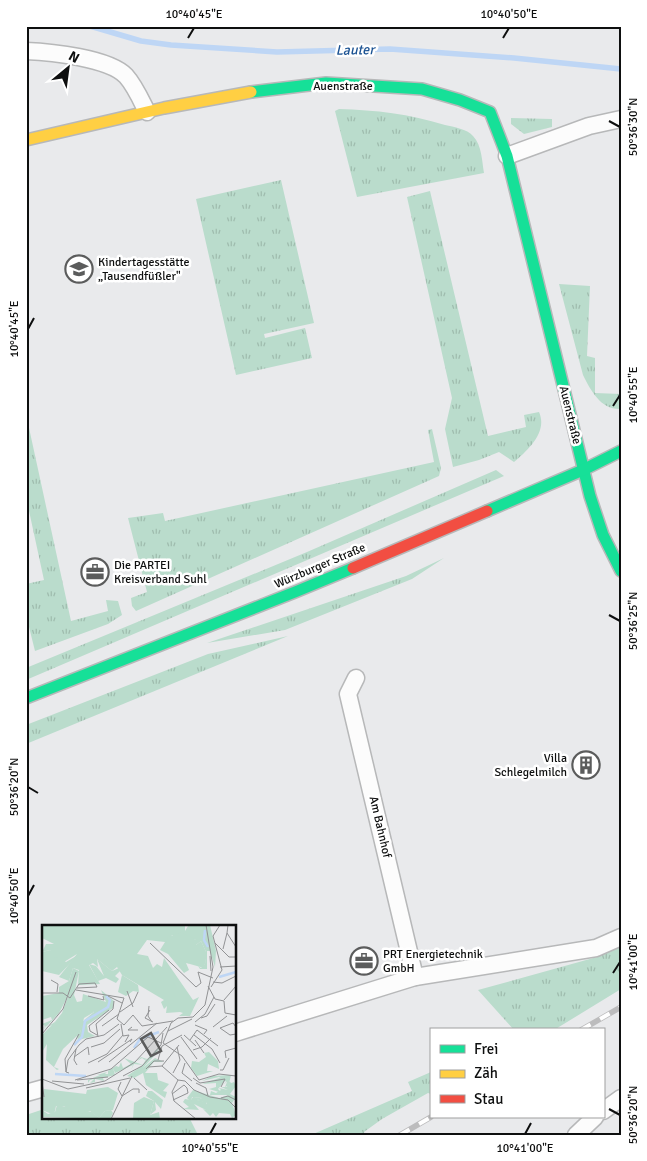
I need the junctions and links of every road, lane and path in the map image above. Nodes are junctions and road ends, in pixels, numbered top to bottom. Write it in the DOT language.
graph roads {
  1 [pos="26,51"];
  2 [pos="147,112"];
  3 [pos="621,119"];
  4 [pos="26,140"];
  5 [pos="507,156"];
  6 [pos="621,451"];
  7 [pos="583,470"];
  8 [pos="621,571"];
  9 [pos="356,678"];
  10 [pos="26,698"];
  11 [pos="621,937"];
  12 [pos="416,977"];
  13 [pos="236,1032"];
  14 [pos="42,1089"];
  15 [pos="26,1093"];
  16 [pos="621,1098"];
  17 [pos="604,1110"];
  18 [pos="594,1118"];
  19 [pos="576,1135"];
  1 -- 2 [label="street"];
  2 -- 4 [label="street, Auenstraße"];
  2 -- 5 [label="street, Auenstraße"];
  3 -- 5 [label="street"];
  5 -- 7 [label="street, Auenstraße"];
  6 -- 7 [label="street, Würzburger Straße"];
  7 -- 8 [label="street"];
  7 -- 10 [label="street, Würzburger Straße"];
  9 -- 12 [label="street, Am Bahnhof"];
  11 -- 12 [label="street"];
  12 -- 13 [label="street"];
  14 -- 15 [label="street"];
  16 -- 17 [label="street"];
  18 -- 19 [label="street"];
}
